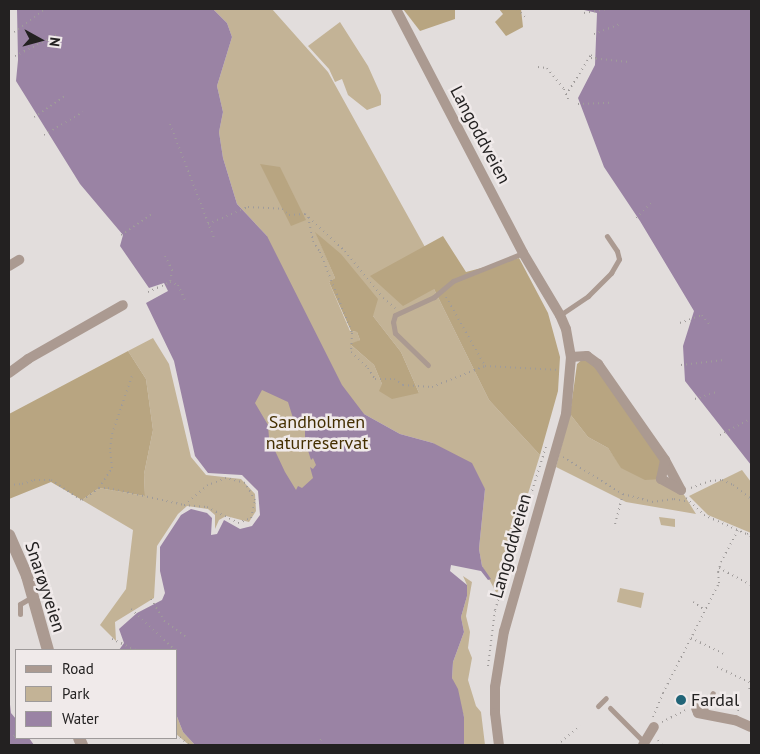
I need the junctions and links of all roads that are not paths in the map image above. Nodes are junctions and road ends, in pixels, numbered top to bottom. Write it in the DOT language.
graph roads {
  1 [pos="396,9"];
  2 [pos="607,236"];
  3 [pos="523,252"];
  4 [pos="19,260"];
  5 [pos="9,266"];
  6 [pos="123,305"];
  7 [pos="560,315"];
  8 [pos="571,357"];
  9 [pos="428,365"];
  10 [pos="9,373"];
  11 [pos="681,490"];
  12 [pos="9,536"];
  13 [pos="33,597"];
  14 [pos="20,614"];
  15 [pos="48,649"];
  16 [pos="713,693"];
  17 [pos="606,698"];
  18 [pos="598,706"];
  19 [pos="610,708"];
  20 [pos="700,711"];
  21 [pos="654,727"];
  22 [pos="751,727"];
  23 [pos="644,744"];
  24 [pos="499,745"];
  1 -- 3 [label="street, Langoddveien"];
  2 -- 7 [label="lane"];
  3 -- 7 [label="street, Langoddveien"];
  3 -- 9 [label="lane"];
  4 -- 5 [label="street"];
  6 -- 10 [label="street"];
  7 -- 8 [label="street, Langoddveien"];
  8 -- 11 [label="street"];
  8 -- 24 [label="street, Langoddveien"];
  12 -- 13 [label="street, Snarøyveien"];
  13 -- 14 [label="lane"];
  13 -- 15 [label="street, Snarøyveien"];
  16 -- 20 [label="lane"];
  17 -- 18 [label="lane"];
  19 -- 23 [label="lane"];
  20 -- 22 [label="street"];
  21 -- 23 [label="street"];
}
